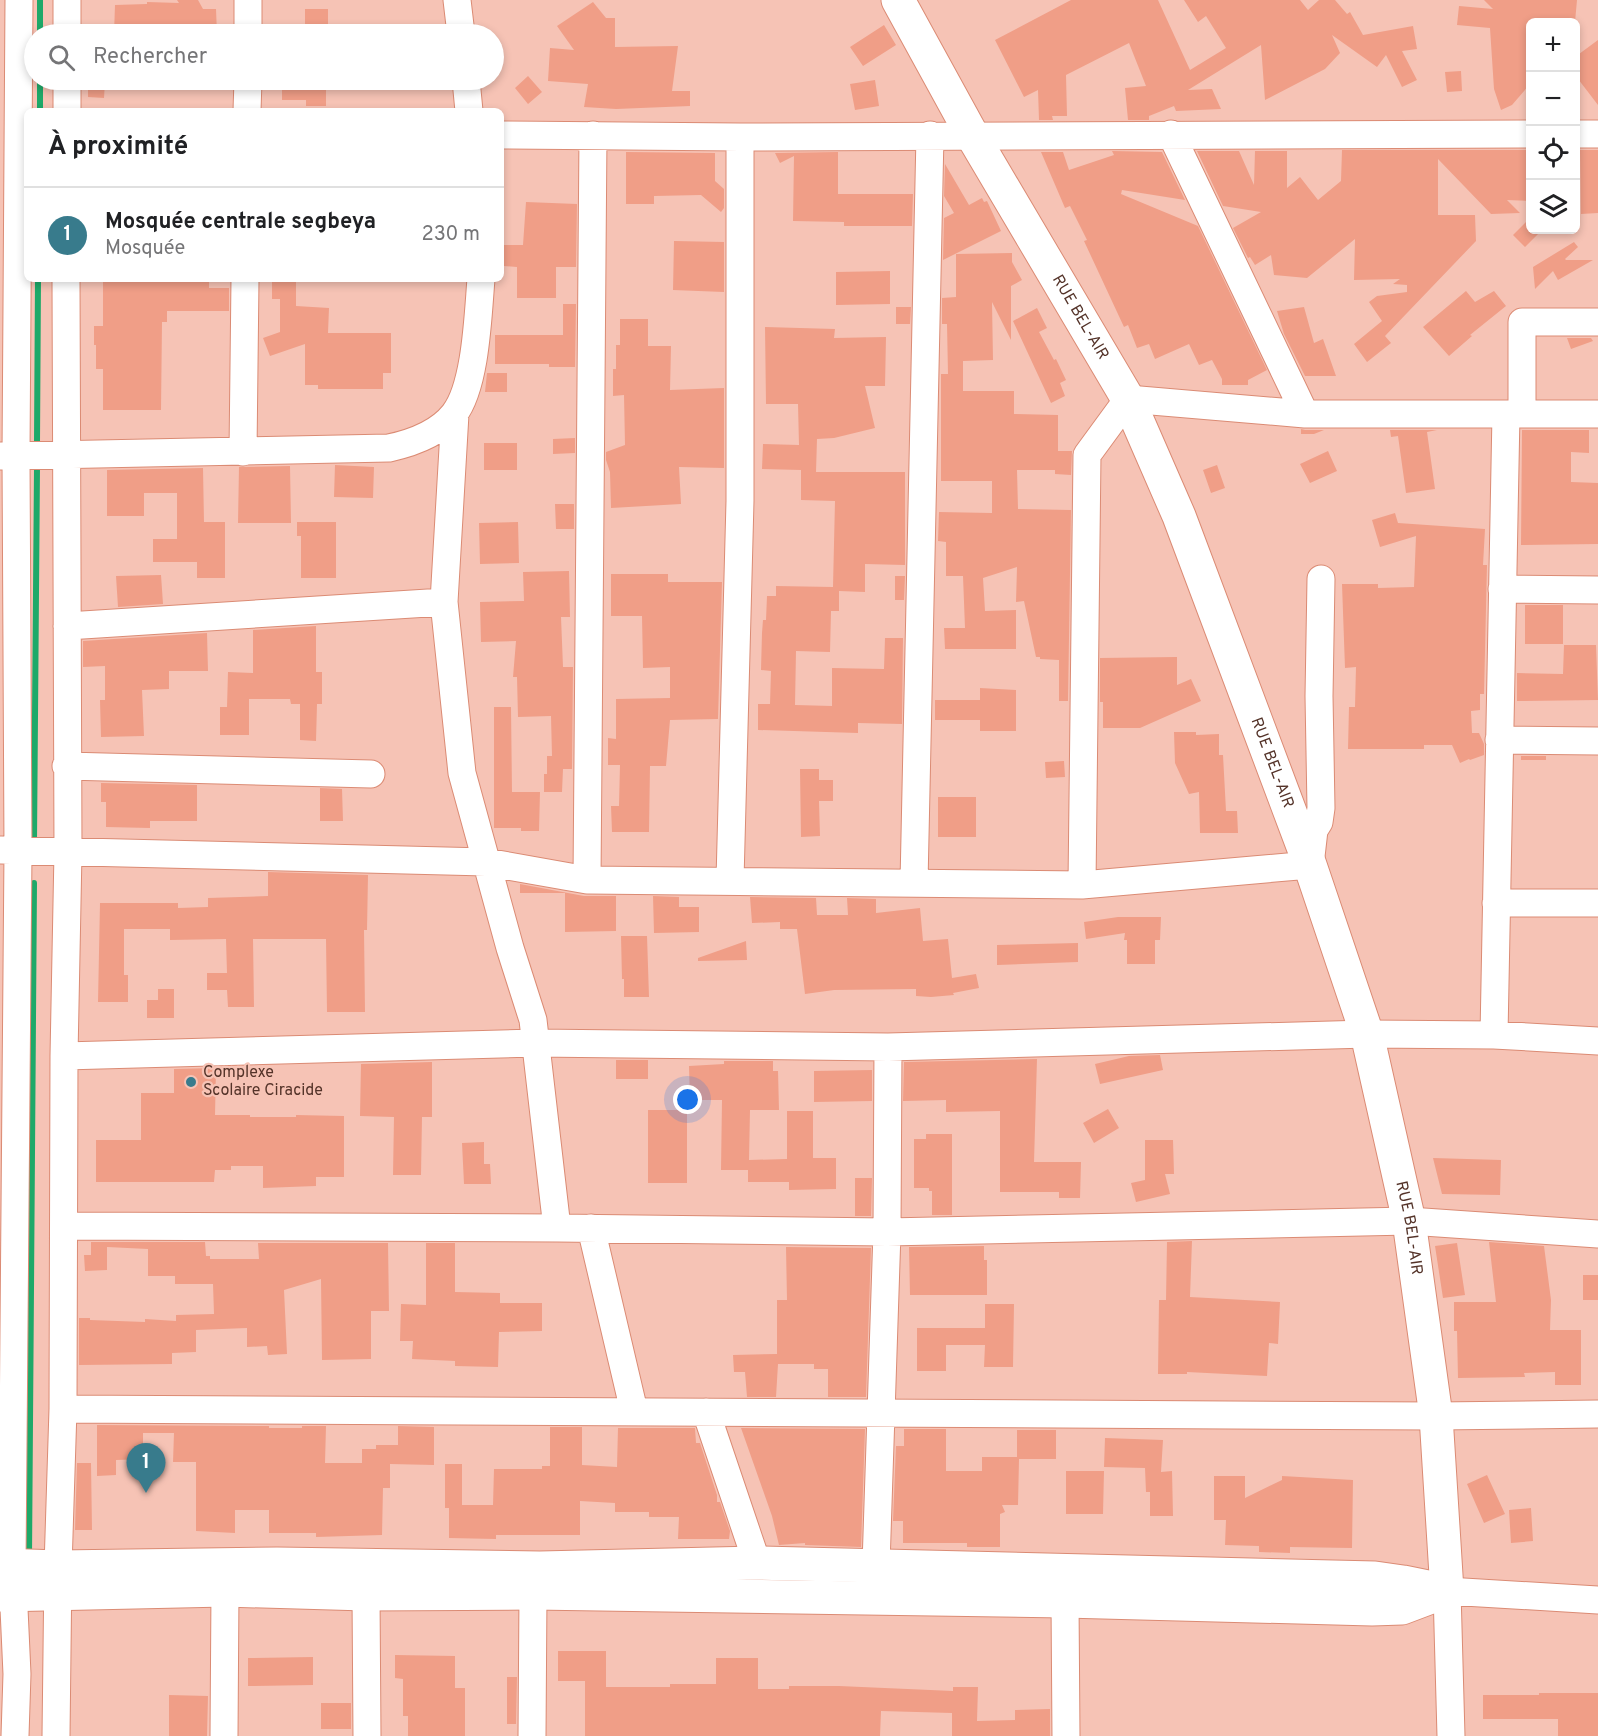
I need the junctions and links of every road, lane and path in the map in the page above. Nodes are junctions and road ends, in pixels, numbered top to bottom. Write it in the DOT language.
graph roads {
  1 [pos="19,0"];
  2 [pos="67,0"];
  3 [pos="249,0"];
  4 [pos="457,0"];
  5 [pos="898,0"];
  6 [pos="67,24"];
  7 [pos="248,24"];
  8 [pos="460,24"];
  9 [pos="67,90"];
  10 [pos="248,90"];
  11 [pos="467,90"];
  12 [pos="67,108"];
  13 [pos="247,108"];
  14 [pos="469,108"];
  15 [pos="1171,134"];
  16 [pos="1526,134"];
  17 [pos="1580,134"];
  18 [pos="1598,134"];
  19 [pos="504,135"];
  20 [pos="593,135"];
  21 [pos="930,135"];
  22 [pos="972,135"];
  23 [pos="740,137"];
  24 [pos="66,282"];
  25 [pos="245,282"];
  26 [pos="481,282"];
  27 [pos="1598,322"];
  28 [pos="1128,399"];
  29 [pos="455,414"];
  30 [pos="1305,414"];
  31 [pos="1514,414"];
  32 [pos="1598,414"];
  33 [pos="243,452"];
  34 [pos="66,455"];
  35 [pos="8,456"];
  36 [pos="1322,579"];
  37 [pos="1503,589"];
  38 [pos="1598,590"];
  39 [pos="444,602"];
  40 [pos="67,626"];
  41 [pos="1499,740"];
  42 [pos="1598,741"];
  43 [pos="66,766"];
  44 [pos="371,774"];
  45 [pos="9,850"];
  46 [pos="68,852"];
  47 [pos="486,862"];
  48 [pos="1310,865"];
  49 [pos="587,880"];
  50 [pos="730,880"];
  51 [pos="914,883"];
  52 [pos="1082,885"];
  53 [pos="1496,903"];
  54 [pos="1598,903"];
  55 [pos="1367,1034"];
  56 [pos="1494,1035"];
  57 [pos="1598,1041"];
  58 [pos="535,1043"];
  59 [pos="888,1047"];
  60 [pos="64,1056"];
  61 [pos="1409,1221"];
  62 [pos="64,1226"];
  63 [pos="557,1228"];
  64 [pos="591,1228"];
  65 [pos="887,1232"];
  66 [pos="1598,1234"];
  67 [pos="63,1409"];
  68 [pos="634,1412"];
  69 [pos="706,1412"];
  70 [pos="882,1412"];
  71 [pos="1598,1414"];
  72 [pos="1436,1416"];
  73 [pos="757,1563"];
  74 [pos="876,1565"];
  75 [pos="6,1580"];
  76 [pos="58,1581"];
  77 [pos="225,1590"];
  78 [pos="1447,1591"];
  79 [pos="533,1593"];
  80 [pos="366,1594"];
  81 [pos="1598,1600"];
  82 [pos="1065,1602"];
  83 [pos="15,1736"];
  84 [pos="56,1736"];
  85 [pos="224,1736"];
  86 [pos="367,1736"];
  87 [pos="532,1736"];
  88 [pos="1066,1736"];
  89 [pos="1451,1736"];
  1 -- 35 [label="street"];
  2 -- 6 [label="street"];
  3 -- 7 [label="street"];
  4 -- 8 [label="street"];
  5 -- 22 [label="main road, RUE BEL-AIR"];
  9 -- 12 [label="street"];
  10 -- 13 [label="street"];
  11 -- 14 [label="street"];
  15 -- 16 [label="street"];
  15 -- 22 [label="street"];
  15 -- 30 [label="street"];
  17 -- 18 [label="street"];
  19 -- 20 [label="street"];
  20 -- 23 [label="street"];
  20 -- 49 [label="street"];
  21 -- 22 [label="street"];
  21 -- 23 [label="street"];
  21 -- 51 [label="street"];
  22 -- 28 [label="main road, RUE BEL-AIR"];
  23 -- 50 [label="street"];
  24 -- 34 [label="street"];
  25 -- 33 [label="street"];
  26 -- 29 [label="street"];
  27 -- 31 [label="street"];
  28 -- 30 [label="street"];
  28 -- 48 [label="main road, RUE BEL-AIR"];
  28 -- 52 [label="street"];
  29 -- 33 [label="street"];
  29 -- 39 [label="street"];
  30 -- 31 [label="street"];
  31 -- 32 [label="street"];
  31 -- 37 [label="street"];
  33 -- 34 [label="street"];
  34 -- 35 [label="street"];
  34 -- 40 [label="street"];
  35 -- 45 [label="street"];
  36 -- 48 [label="street"];
  37 -- 38 [label="street"];
  37 -- 41 [label="street"];
  39 -- 40 [label="street"];
  39 -- 47 [label="street"];
  40 -- 43 [label="street"];
  41 -- 42 [label="street"];
  41 -- 53 [label="street"];
  43 -- 44 [label="street"];
  43 -- 46 [label="street"];
  45 -- 46 [label="street"];
  45 -- 75 [label="street"];
  46 -- 47 [label="street"];
  46 -- 60 [label="street"];
  47 -- 49 [label="street"];
  47 -- 58 [label="street"];
  48 -- 52 [label="street"];
  48 -- 55 [label="main road, RUE BEL-AIR"];
  49 -- 50 [label="street"];
  50 -- 51 [label="street"];
  51 -- 52 [label="street"];
  53 -- 54 [label="street"];
  53 -- 56 [label="street"];
  55 -- 56 [label="street"];
  55 -- 59 [label="street"];
  55 -- 61 [label="main road, RUE BEL-AIR"];
  56 -- 57 [label="street"];
  58 -- 59 [label="street"];
  58 -- 60 [label="street"];
  58 -- 63 [label="street"];
  59 -- 65 [label="street"];
  60 -- 62 [label="street"];
  61 -- 65 [label="street"];
  61 -- 66 [label="street"];
  61 -- 72 [label="main road, RUE BEL-AIR"];
  62 -- 63 [label="street"];
  62 -- 67 [label="street"];
  63 -- 64 [label="street"];
  64 -- 65 [label="street"];
  64 -- 68 [label="street"];
  65 -- 70 [label="street"];
  67 -- 68 [label="street"];
  67 -- 76 [label="street"];
  68 -- 69 [label="street"];
  69 -- 70 [label="street"];
  69 -- 73 [label="street"];
  70 -- 72 [label="street"];
  70 -- 74 [label="street"];
  71 -- 72 [label="street"];
  72 -- 78 [label="main road, RUE BEL-AIR"];
  73 -- 74 [label="main road"];
  73 -- 76 [label="main road"];
  74 -- 78 [label="main road"];
  75 -- 76 [label="main road"];
  75 -- 83 [label="street"];
  76 -- 77 [label="main road"];
  76 -- 84 [label="street"];
  77 -- 80 [label="main road"];
  77 -- 85 [label="street"];
  78 -- 81 [label="street"];
  78 -- 82 [label="main road"];
  78 -- 89 [label="street"];
  79 -- 80 [label="main road"];
  79 -- 82 [label="main road"];
  79 -- 87 [label="street"];
  80 -- 86 [label="street"];
  82 -- 88 [label="street"];
}
